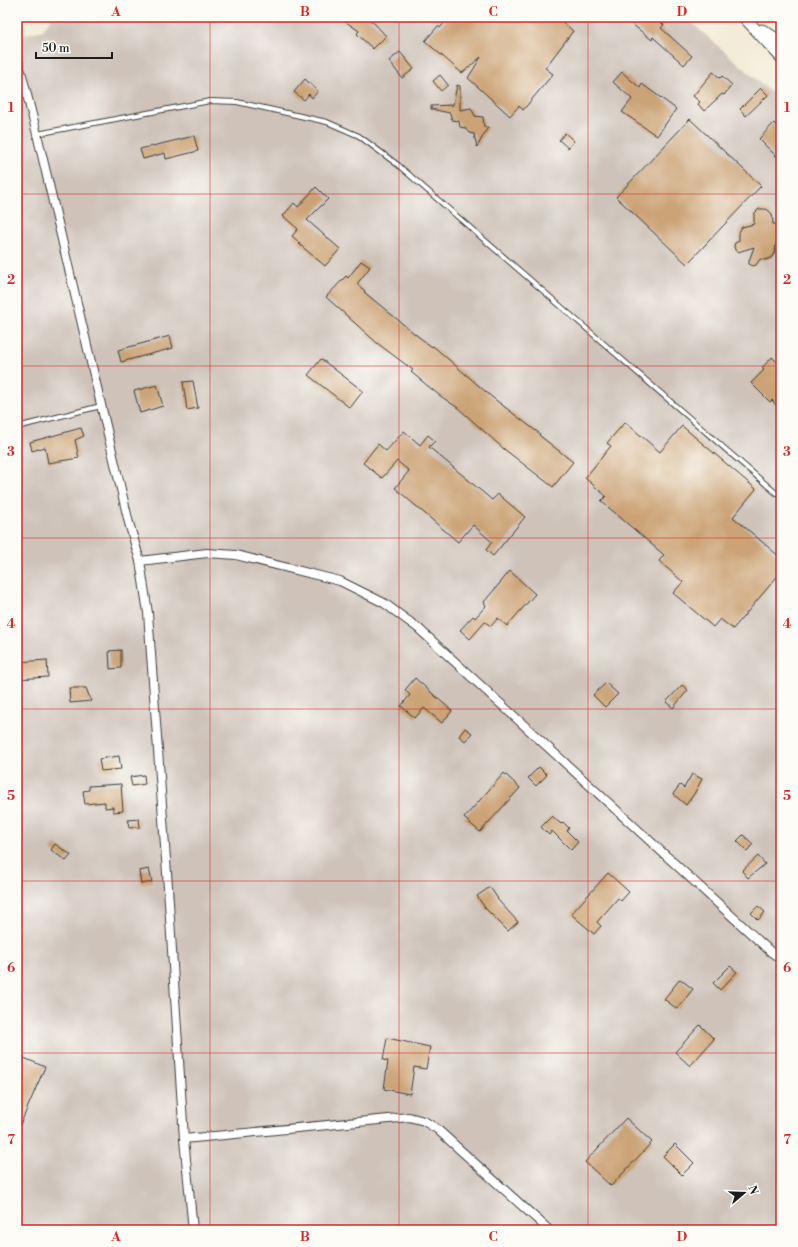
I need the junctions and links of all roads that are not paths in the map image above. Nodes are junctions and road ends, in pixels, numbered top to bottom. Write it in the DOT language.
graph roads {
  1 [pos="747,19"];
  2 [pos="781,42"];
  3 [pos="17,56"];
  4 [pos="781,57"];
  5 [pos="37,134"];
  6 [pos="101,406"];
  7 [pos="17,427"];
  8 [pos="776,493"];
  9 [pos="140,561"];
  10 [pos="781,958"];
  11 [pos="184,1139"];
  12 [pos="192,1230"];
  13 [pos="549,1230"];
  1 -- 2 [label="main road"];
  1 -- 4 [label="main road"];
  3 -- 5 [label="street"];
  5 -- 6 [label="street"];
  5 -- 8 [label="lane"];
  6 -- 7 [label="lane"];
  6 -- 9 [label="street"];
  9 -- 10 [label="street"];
  9 -- 11 [label="street"];
  11 -- 12 [label="street"];
  11 -- 13 [label="street"];
}
